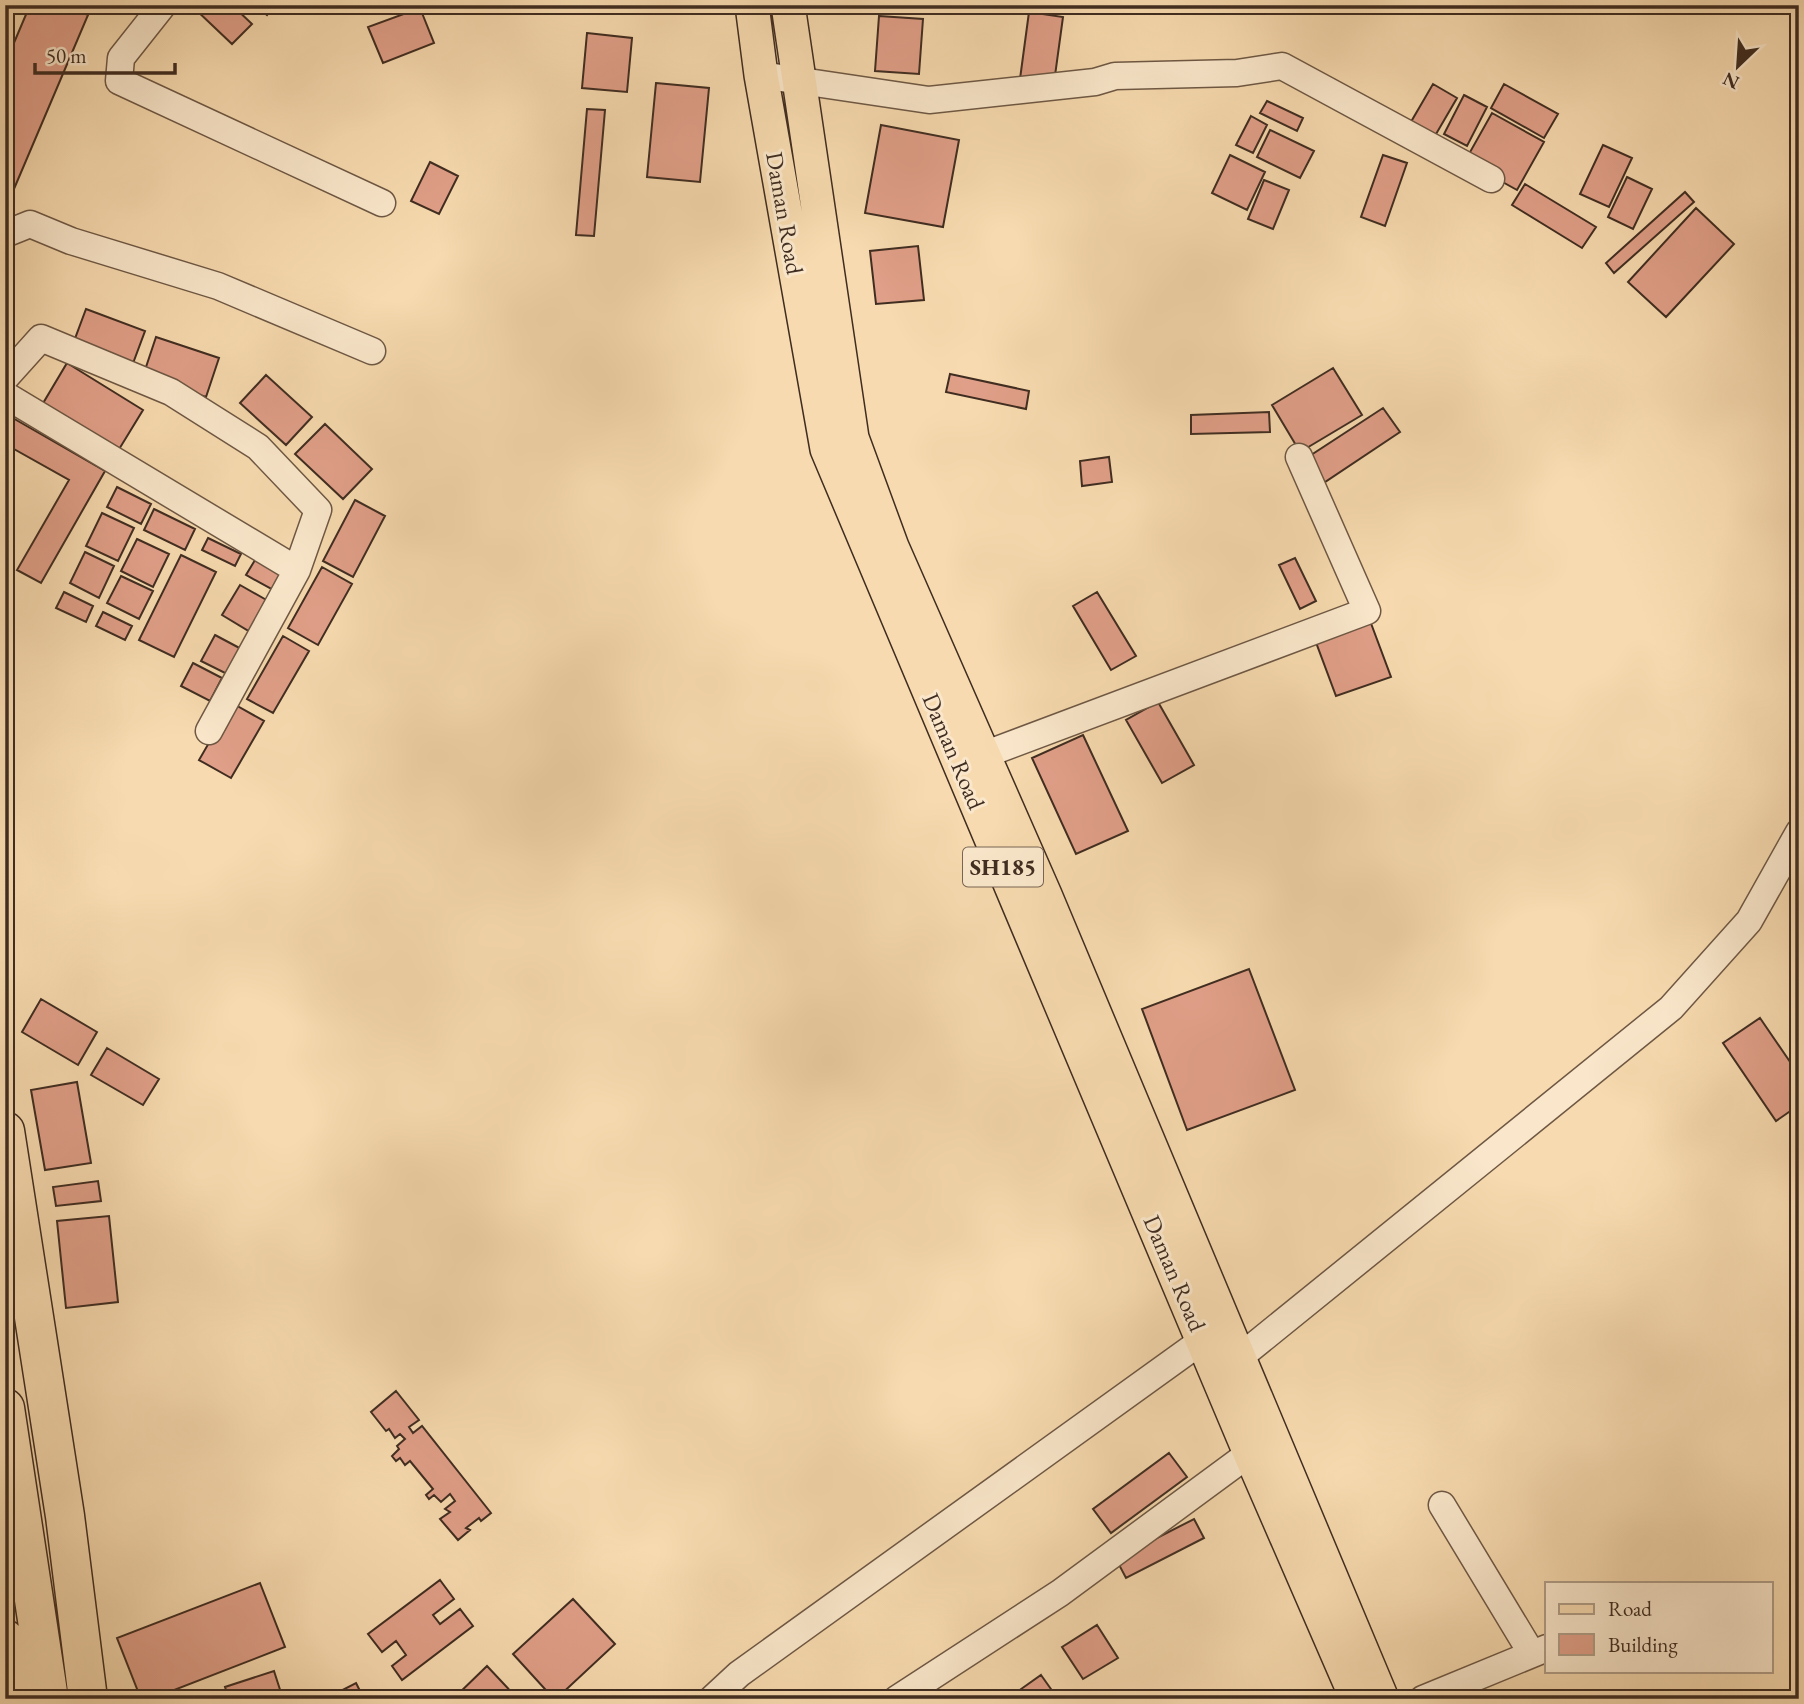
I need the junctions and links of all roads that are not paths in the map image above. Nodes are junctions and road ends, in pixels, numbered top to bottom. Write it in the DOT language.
graph roads {
  1 [pos="163,5"];
  2 [pos="752,5"];
  3 [pos="788,5"];
  4 [pos="761,75"];
  5 [pos="799,82"];
  6 [pos="1491,179"];
  7 [pos="382,203"];
  8 [pos="5,234"];
  9 [pos="372,351"];
  10 [pos="5,378"];
  11 [pos="5,395"];
  12 [pos="1299,457"];
  13 [pos="297,570"];
  14 [pos="209,731"];
  15 [pos="972,760"];
  16 [pos="1799,832"];
  17 [pos="5,1131"];
  18 [pos="1219,1354"];
  19 [pos="5,1408"];
  20 [pos="1262,1448"];
  21 [pos="1442,1505"];
  22 [pos="5,1639"];
  23 [pos="1539,1651"];
  24 [pos="14,1699"];
  25 [pos="48,1699"];
  26 [pos="88,1699"];
  27 [pos="712,1699"];
  28 [pos="897,1699"];
  29 [pos="1357,1699"];
  30 [pos="1382,1699"];
  31 [pos="1423,1699"];
  1 -- 7 [label="street"];
  2 -- 4 [label="main road, Daman Road / SH185"];
  3 -- 5 [label="main road"];
  4 -- 5 [label="street"];
  4 -- 15 [label="main road, Daman Road / SH185"];
  5 -- 6 [label="street"];
  5 -- 15 [label="main road"];
  8 -- 9 [label="street"];
  10 -- 13 [label="street"];
  11 -- 13 [label="street"];
  12 -- 15 [label="street"];
  13 -- 14 [label="street"];
  15 -- 18 [label="main road, Daman Road / SH185"];
  16 -- 18 [label="street"];
  17 -- 26 [label="highway"];
  18 -- 20 [label="main road, Daman Road / SH185"];
  18 -- 27 [label="street"];
  19 -- 25 [label="highway"];
  20 -- 28 [label="street"];
  20 -- 29 [label="main road, Daman Road / SH185"];
  20 -- 30 [label="main road"];
  21 -- 23 [label="street"];
  22 -- 24 [label="highway"];
  23 -- 31 [label="street"];
}
